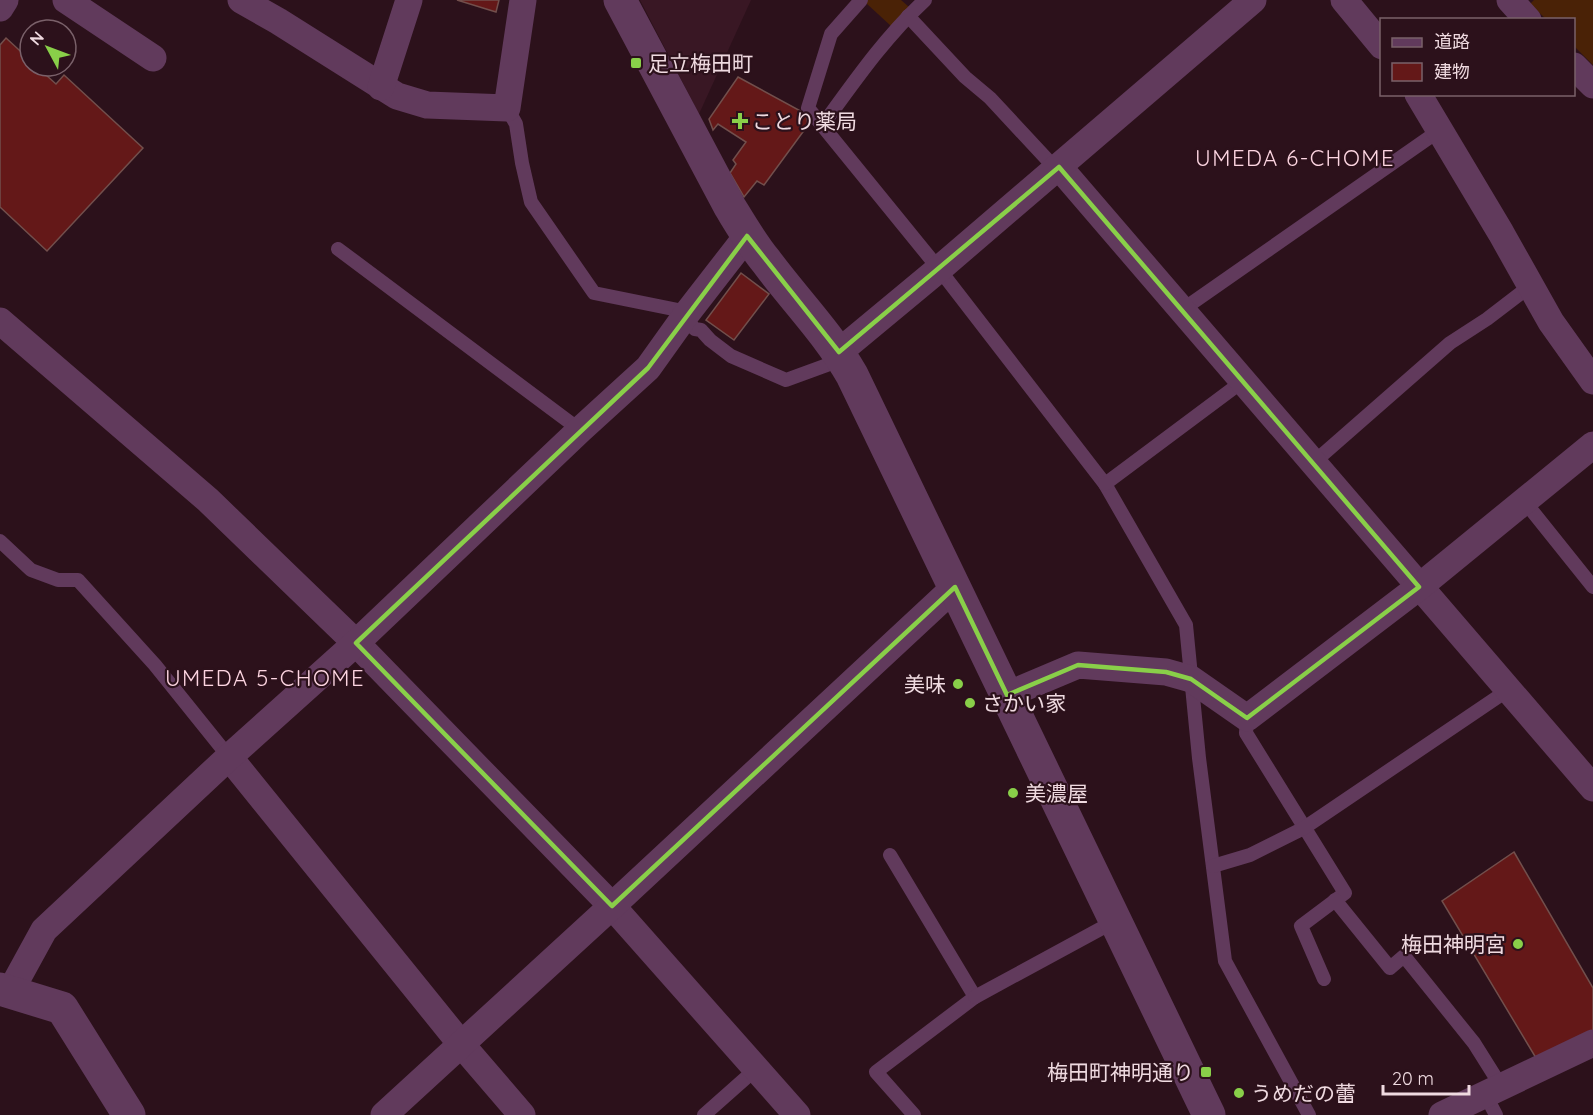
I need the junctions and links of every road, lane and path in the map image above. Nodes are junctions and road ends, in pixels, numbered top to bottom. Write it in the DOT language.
graph roads {
  1 [pos="5,0"];
  2 [pos="66,0"];
  3 [pos="241,0"];
  4 [pos="409,0"];
  5 [pos="523,0"];
  6 [pos="620,0"];
  7 [pos="861,0"];
  8 [pos="925,0"];
  9 [pos="1253,0"];
  10 [pos="1344,0"];
  11 [pos="1510,0"];
  12 [pos="0,8"];
  13 [pos="908,16"];
  14 [pos="1526,18"];
  15 [pos="1380,44"];
  16 [pos="153,58"];
  17 [pos="1575,67"];
  18 [pos="1593,85"];
  19 [pos="381,87"];
  20 [pos="1419,96"];
  21 [pos="507,108"];
  22 [pos="822,126"];
  23 [pos="1440,130"];
  24 [pos="1058,168"];
  25 [pos="747,236"];
  26 [pos="338,249"];
  27 [pos="939,269"];
  28 [pos="1530,285"];
  29 [pos="1182,310"];
  30 [pos="686,315"];
  31 [pos="0,321"];
  32 [pos="838,352"];
  33 [pos="1243,381"];
  34 [pos="1593,381"];
  35 [pos="580,430"];
  36 [pos="1593,446"];
  37 [pos="1313,463"];
  38 [pos="1106,484"];
  39 [pos="1525,502"];
  40 [pos="0,541"];
  41 [pos="1419,586"];
  42 [pos="955,587"];
  43 [pos="1593,587"];
  44 [pos="356,643"];
  45 [pos="1191,679"];
  46 [pos="1508,690"];
  47 [pos="1007,695"];
  48 [pos="1247,718"];
  49 [pos="229,757"];
  50 [pos="1593,788"];
  51 [pos="1305,828"];
  52 [pos="890,855"];
  53 [pos="1213,866"];
  54 [pos="1335,900"];
  55 [pos="612,906"];
  56 [pos="1115,921"];
  57 [pos="1324,979"];
  58 [pos="5,990"];
  59 [pos="975,997"];
  60 [pos="1593,1043"];
  61 [pos="461,1044"];
  62 [pos="757,1068"];
  63 [pos="1494,1098"];
  64 [pos="129,1115"];
  65 [pos="384,1115"];
  66 [pos="522,1115"];
  67 [pos="704,1115"];
  68 [pos="797,1115"];
  69 [pos="914,1115"];
  70 [pos="1209,1115"];
  71 [pos="1309,1115"];
  72 [pos="1442,1115"];
  1 -- 12 [label="street"];
  2 -- 16 [label="street"];
  3 -- 19 [label="street"];
  4 -- 19 [label="street"];
  5 -- 21 [label="street"];
  6 -- 25 [label="street"];
  7 -- 22 [label="lane"];
  8 -- 13 [label="lane"];
  9 -- 24 [label="street"];
  10 -- 15 [label="street"];
  11 -- 14 [label="street"];
  13 -- 22 [label="lane"];
  13 -- 24 [label="lane"];
  17 -- 18 [label="street"];
  19 -- 21 [label="street"];
  20 -- 23 [label="street"];
  21 -- 30 [label="lane"];
  22 -- 27 [label="lane"];
  23 -- 28 [label="street"];
  23 -- 29 [label="lane"];
  24 -- 27 [label="street"];
  24 -- 29 [label="street"];
  25 -- 30 [label="street"];
  25 -- 32 [label="street"];
  26 -- 35 [label="lane"];
  27 -- 32 [label="street"];
  27 -- 38 [label="lane"];
  28 -- 34 [label="street"];
  28 -- 37 [label="lane"];
  29 -- 33 [label="street"];
  30 -- 32 [label="lane"];
  30 -- 35 [label="street"];
  31 -- 44 [label="street"];
  32 -- 42 [label="street"];
  33 -- 37 [label="street"];
  33 -- 38 [label="lane"];
  35 -- 44 [label="street"];
  36 -- 39 [label="street"];
  37 -- 41 [label="street"];
  38 -- 45 [label="lane"];
  39 -- 41 [label="street"];
  39 -- 43 [label="lane"];
  40 -- 49 [label="lane"];
  41 -- 46 [label="street"];
  41 -- 48 [label="street"];
  42 -- 47 [label="street"];
  42 -- 55 [label="street"];
  44 -- 49 [label="street"];
  44 -- 55 [label="street"];
  45 -- 47 [label="street"];
  45 -- 48 [label="street"];
  45 -- 53 [label="lane"];
  46 -- 50 [label="street"];
  46 -- 51 [label="lane"];
  47 -- 56 [label="street"];
  48 -- 51 [label="lane"];
  49 -- 58 [label="street"];
  49 -- 61 [label="street"];
  51 -- 53 [label="lane"];
  51 -- 54 [label="lane"];
  52 -- 59 [label="lane"];
  53 -- 71 [label="lane"];
  54 -- 57 [label="lane"];
  54 -- 63 [label="lane"];
  55 -- 61 [label="street"];
  55 -- 62 [label="street"];
  56 -- 59 [label="lane"];
  56 -- 70 [label="street"];
  58 -- 64 [label="street"];
  59 -- 69 [label="lane"];
  60 -- 63 [label="street"];
  61 -- 65 [label="street"];
  61 -- 66 [label="street"];
  62 -- 67 [label="lane"];
  62 -- 68 [label="street"];
  63 -- 72 [label="street"];
}
